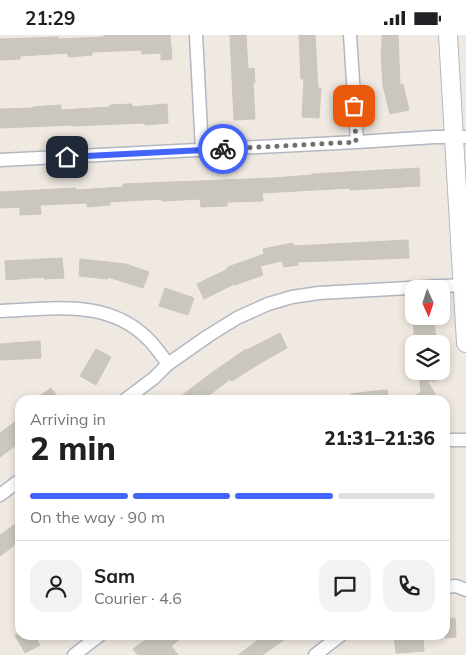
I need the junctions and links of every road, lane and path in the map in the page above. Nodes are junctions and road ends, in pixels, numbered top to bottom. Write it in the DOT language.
graph roads {
  1 [pos="196,35"];
  2 [pos="350,35"];
  3 [pos="448,35"];
  4 [pos="460,137"];
  5 [pos="356,142"];
  6 [pos="202,150"];
  7 [pos="0,160"];
  8 [pos="462,285"];
  9 [pos="0,311"];
  10 [pos="466,343"];
  11 [pos="168,364"];
  12 [pos="131,395"];
  13 [pos="466,440"];
  14 [pos="450,441"];
  15 [pos="15,484"];
  16 [pos="0,495"];
  17 [pos="450,587"];
  18 [pos="466,590"];
  19 [pos="94,640"];
  20 [pos="334,640"];
  21 [pos="74,655"];
  22 [pos="315,655"];
  1 -- 6 [label="street"];
  2 -- 5 [label="street"];
  3 -- 4 [label="main road"];
  4 -- 5 [label="street"];
  4 -- 8 [label="main road"];
  5 -- 6 [label="street"];
  6 -- 7 [label="street"];
  8 -- 10 [label="main road"];
  8 -- 11 [label="street"];
  9 -- 11 [label="street"];
  11 -- 12 [label="street"];
  13 -- 14 [label="street"];
  15 -- 16 [label="street"];
  17 -- 18 [label="street"];
  19 -- 21 [label="street"];
  20 -- 22 [label="street"];
}
